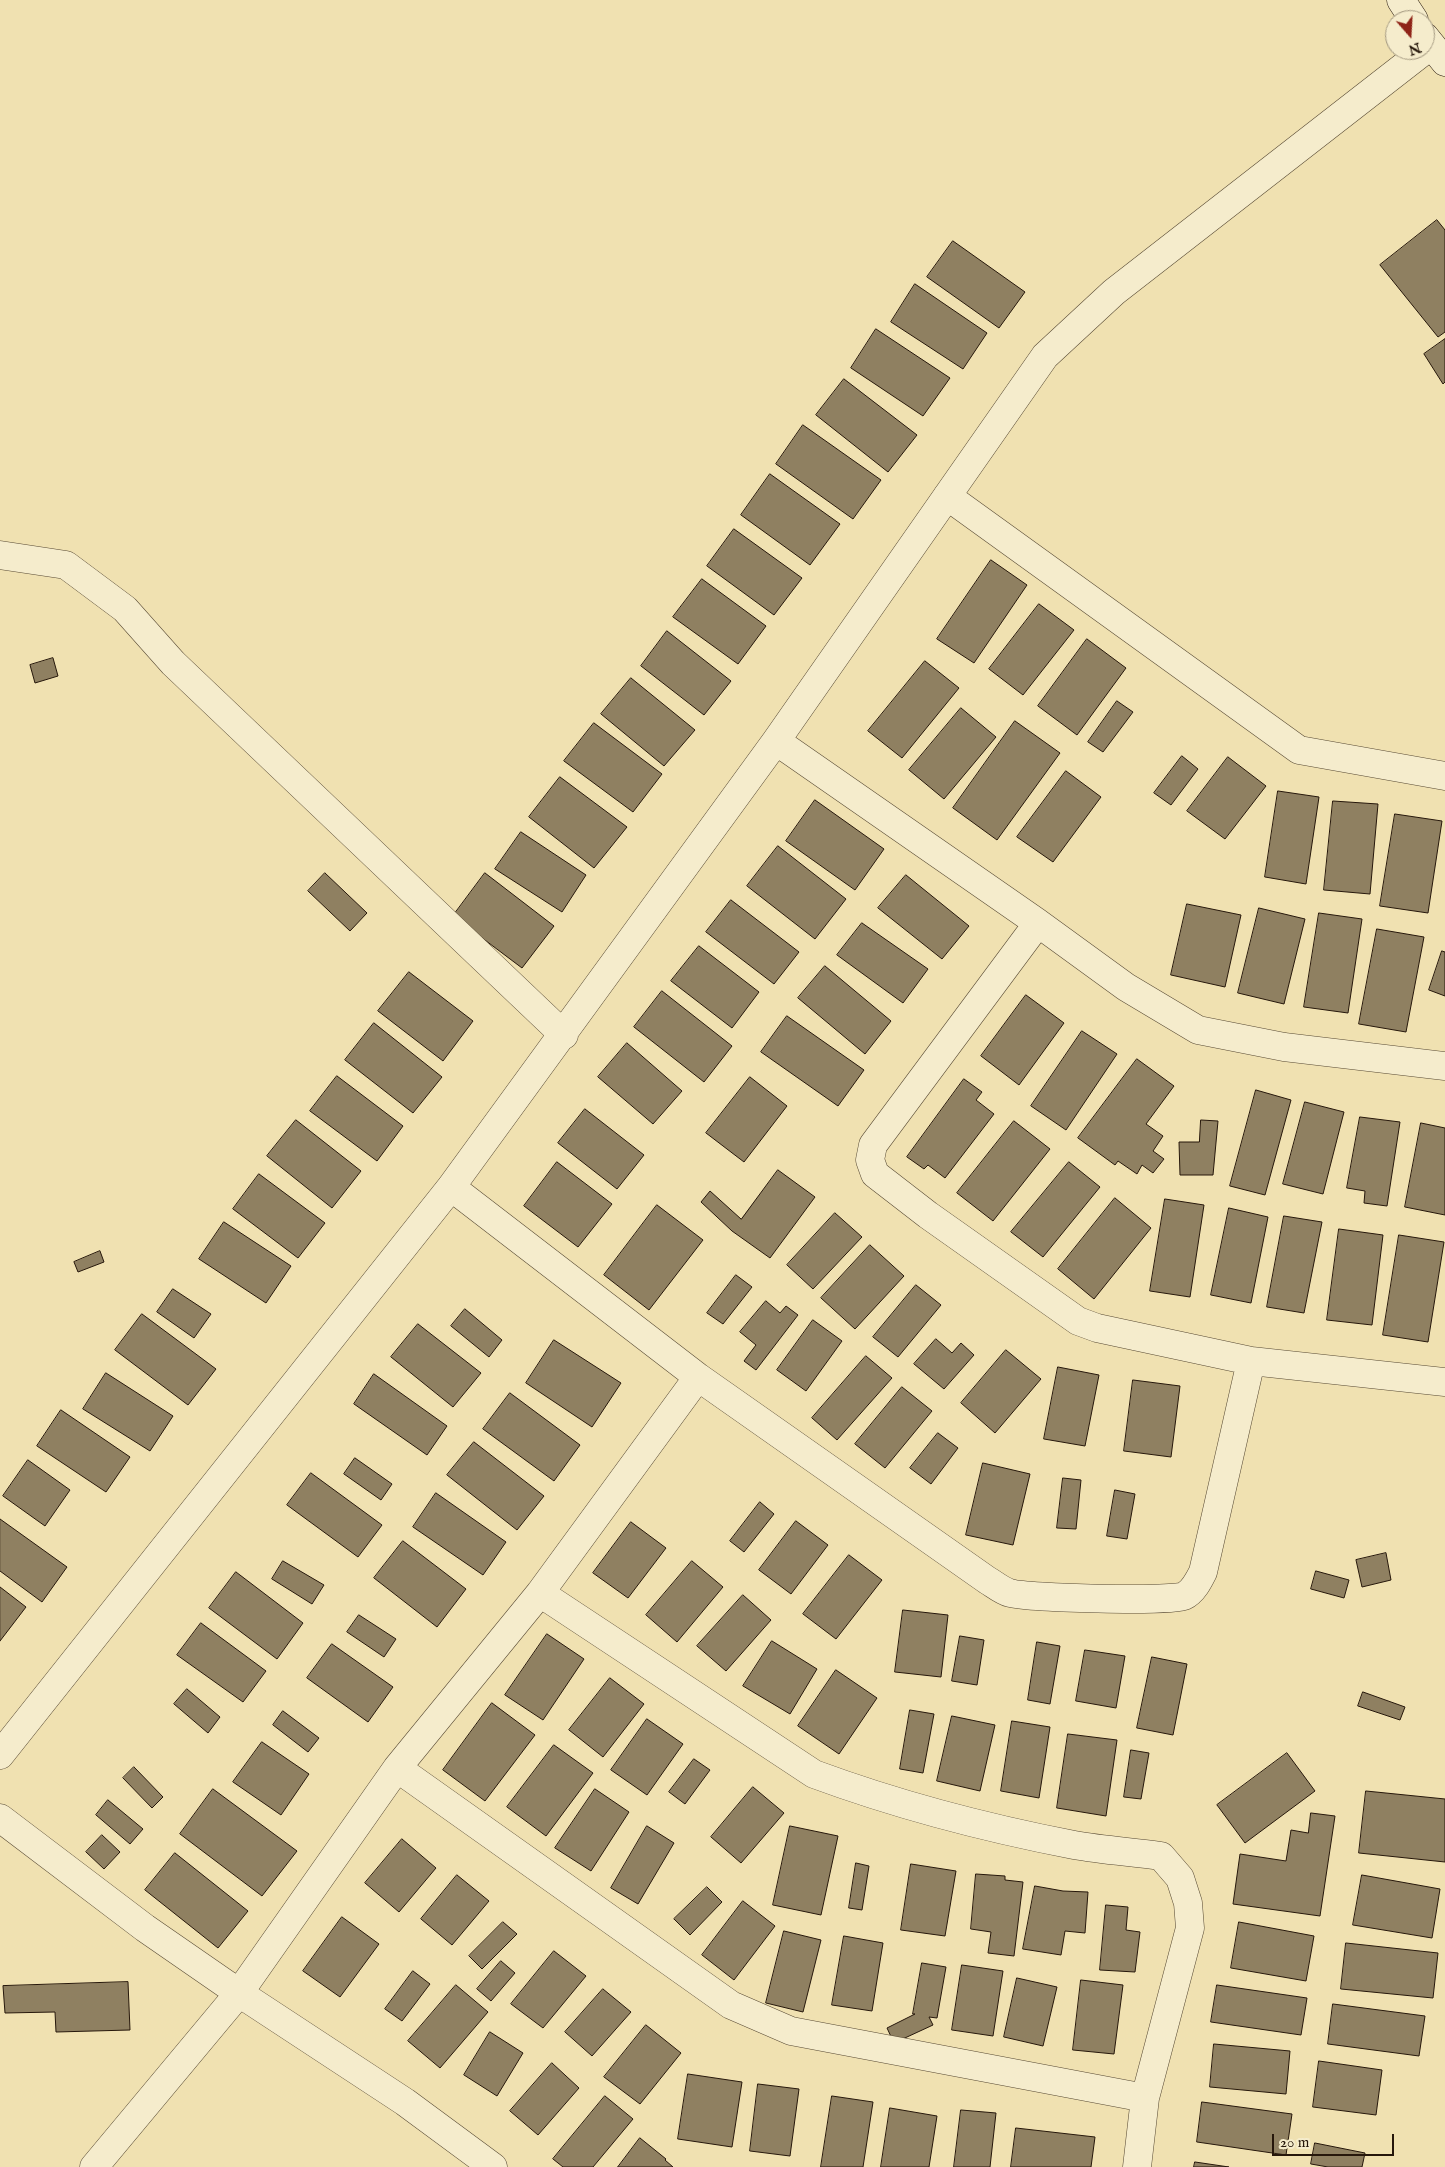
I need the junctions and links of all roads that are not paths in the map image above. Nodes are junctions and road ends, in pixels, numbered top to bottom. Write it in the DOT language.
graph roads {
  1 [pos="1416,60"];
  2 [pos="947,496"];
  3 [pos="0,555"];
  4 [pos="776,741"];
  5 [pos="1445,776"];
  6 [pos="1038,923"];
  7 [pos="564,1035"];
  8 [pos="1445,1066"];
  9 [pos="451,1187"];
  10 [pos="1250,1361"];
  11 [pos="698,1377"];
  12 [pos="1445,1382"];
  13 [pos="540,1593"];
  14 [pos="0,1755"];
  15 [pos="397,1768"];
  16 [pos="0,1818"];
  17 [pos="239,1994"];
  18 [pos="1145,2098"];
  19 [pos="94,2167"];
  20 [pos="493,2167"];
  21 [pos="1137,2167"];
  1 -- 2 [label="street"];
  2 -- 4 [label="street"];
  2 -- 5 [label="street"];
  3 -- 7 [label="street"];
  4 -- 6 [label="street"];
  4 -- 7 [label="street"];
  6 -- 8 [label="street"];
  6 -- 10 [label="street"];
  7 -- 9 [label="street"];
  9 -- 11 [label="street"];
  9 -- 14 [label="street"];
  10 -- 11 [label="street"];
  10 -- 12 [label="street"];
  11 -- 13 [label="street"];
  13 -- 15 [label="street"];
  13 -- 18 [label="street"];
  15 -- 17 [label="street"];
  15 -- 18 [label="street"];
  16 -- 17 [label="street"];
  17 -- 19 [label="street"];
  17 -- 20 [label="street"];
  18 -- 21 [label="street"];
}
